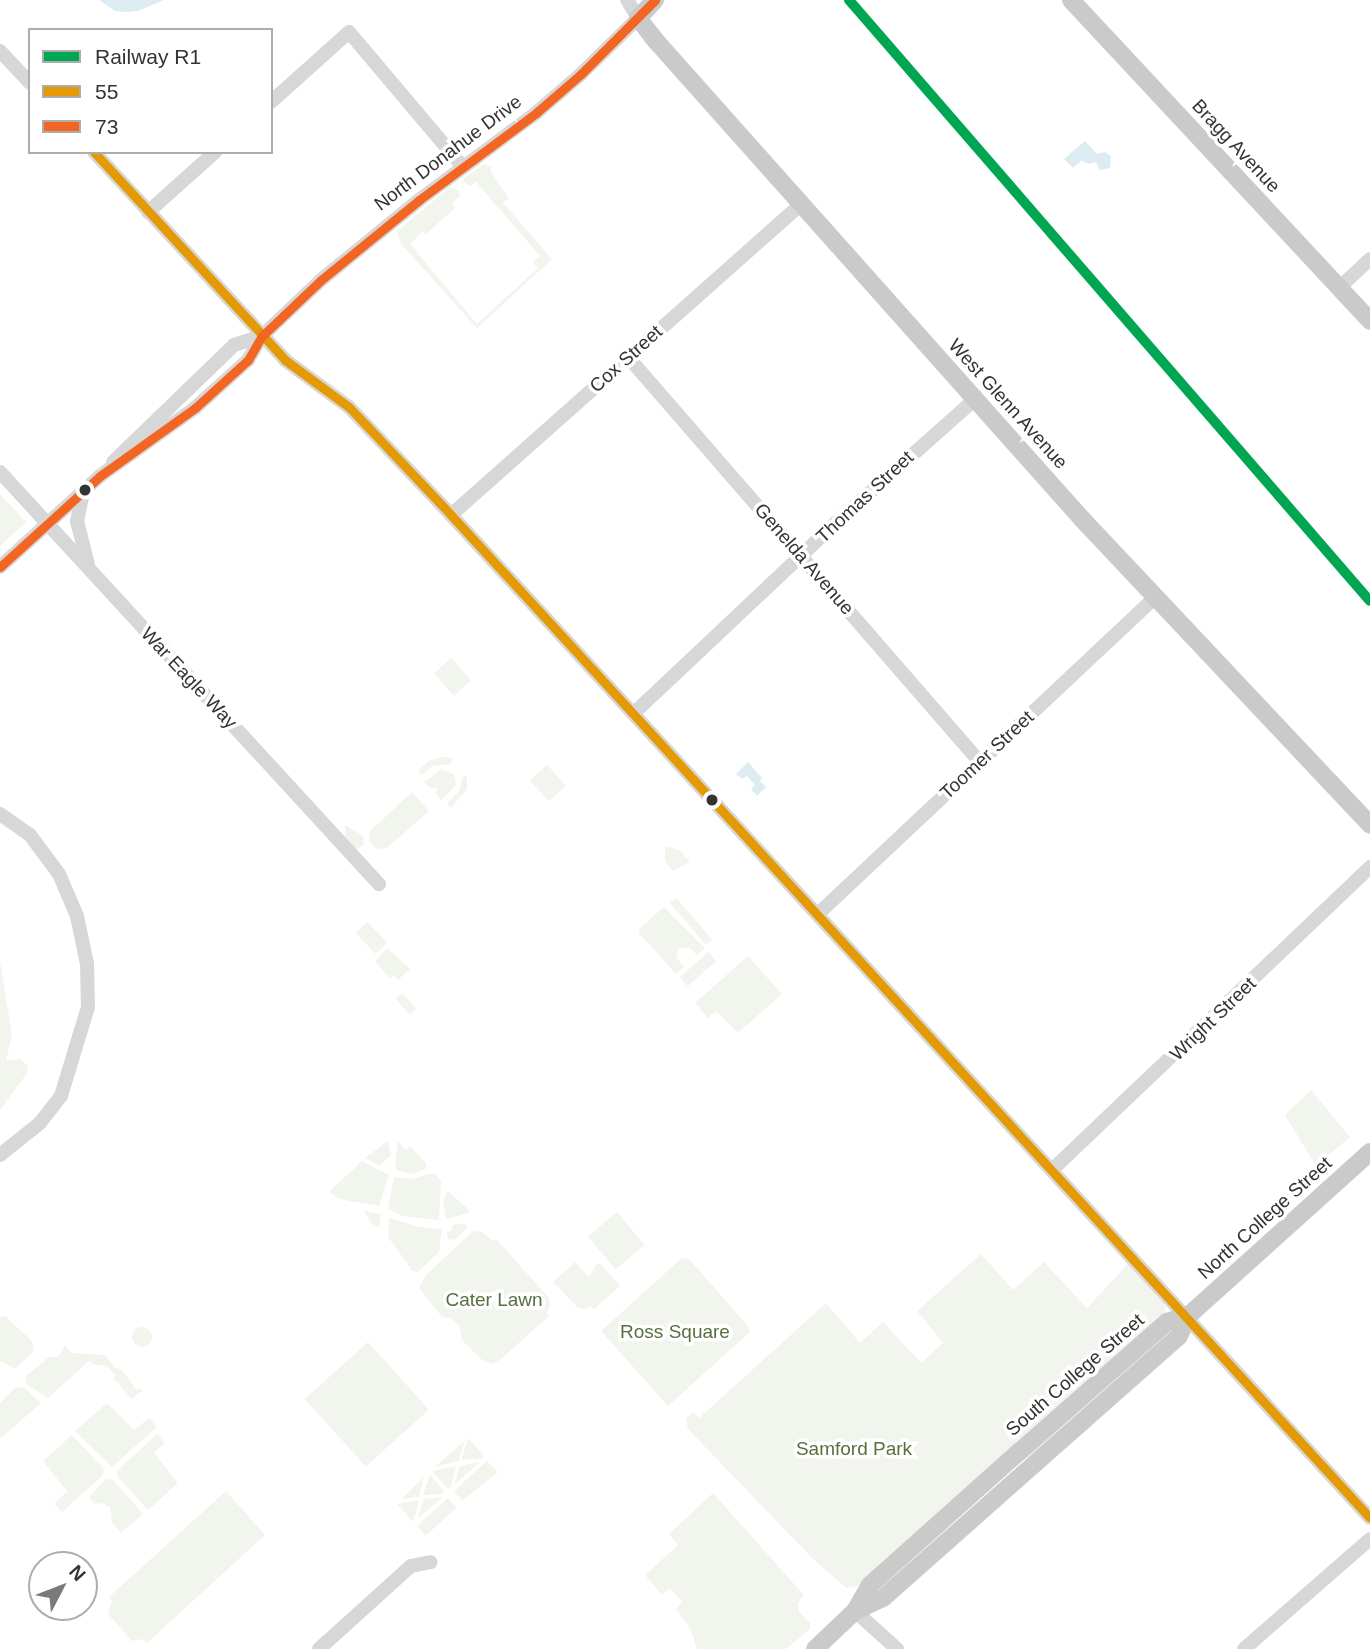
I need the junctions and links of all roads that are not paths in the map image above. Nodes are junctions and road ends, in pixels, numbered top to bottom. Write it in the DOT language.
graph roads {
  1 [pos="627,0"];
  2 [pos="655,0"];
  3 [pos="1071,0"];
  4 [pos="638,18"];
  5 [pos="0,51"];
  6 [pos="28,81"];
  7 [pos="273,100"];
  8 [pos="96,154"];
  9 [pos="213,154"];
  10 [pos="463,167"];
  11 [pos="801,204"];
  12 [pos="148,212"];
  13 [pos="1370,259"];
  14 [pos="1339,288"];
  15 [pos="1370,321"];
  16 [pos="262,336"];
  17 [pos="628,357"];
  18 [pos="975,399"];
  19 [pos="0,472"];
  20 [pos="85,489"];
  21 [pos="451,514"];
  22 [pos="47,523"];
  23 [pos="801,556"];
  24 [pos="0,567"];
  25 [pos="89,569"];
  26 [pos="1155,597"];
  27 [pos="634,713"];
  28 [pos="979,761"];
  29 [pos="0,814"];
  30 [pos="1370,825"];
  31 [pos="1370,867"];
  32 [pos="379,884"];
  33 [pos="819,913"];
  34 [pos="1370,1152"];
  35 [pos="0,1155"];
  36 [pos="1054,1169"];
  37 [pos="1188,1316"];
  38 [pos="1370,1518"];
  39 [pos="1370,1539"];
  40 [pos="431,1562"];
  41 [pos="855,1611"];
  42 [pos="319,1649"];
  43 [pos="815,1649"];
  44 [pos="897,1649"];
  45 [pos="1244,1649"];
  1 -- 4 [label="street, West Glenn Avenue"];
  2 -- 4 [label="main road, North Donahue Drive"];
  3 -- 14 [label="main road, Bragg Avenue"];
  4 -- 10 [label="street, North Donahue Drive"];
  4 -- 11 [label="main road, West Glenn Avenue"];
  5 -- 6 [label="street"];
  7 -- 10 [label="street"];
  8 -- 12 [label="street"];
  9 -- 12 [label="street"];
  10 -- 16 [label="street, North Donahue Drive"];
  11 -- 17 [label="street, Cox Street"];
  11 -- 18 [label="main road, West Glenn Avenue"];
  12 -- 16 [label="street"];
  13 -- 14 [label="street"];
  14 -- 15 [label="main road, Bragg Avenue"];
  16 -- 20 [label="street"];
  16 -- 21 [label="street"];
  17 -- 21 [label="street, Cox Street"];
  17 -- 23 [label="street, Genelda Avenue"];
  18 -- 23 [label="street, Thomas Street"];
  18 -- 26 [label="main road, West Glenn Avenue"];
  19 -- 22 [label="street, War Eagle Way"];
  20 -- 22 [label="street"];
  20 -- 25 [label="street"];
  21 -- 27 [label="street"];
  22 -- 24 [label="street"];
  22 -- 25 [label="street, War Eagle Way"];
  23 -- 27 [label="street, Thomas Street"];
  23 -- 28 [label="street, Genelda Avenue"];
  25 -- 32 [label="street, War Eagle Way"];
  26 -- 28 [label="street, Toomer Street"];
  26 -- 30 [label="main road, West Glenn Avenue"];
  27 -- 33 [label="street"];
  28 -- 33 [label="street, Toomer Street"];
  29 -- 35 [label="street"];
  31 -- 36 [label="street, Wright Street"];
  33 -- 36 [label="street"];
  34 -- 37 [label="main road, North College Street"];
  36 -- 37 [label="street"];
  37 -- 38 [label="street"];
  37 -- 41 [label="main road, South College Street"];
  39 -- 45 [label="street"];
  40 -- 42 [label="street"];
  41 -- 43 [label="main road, South College Street"];
  41 -- 44 [label="street"];
}
